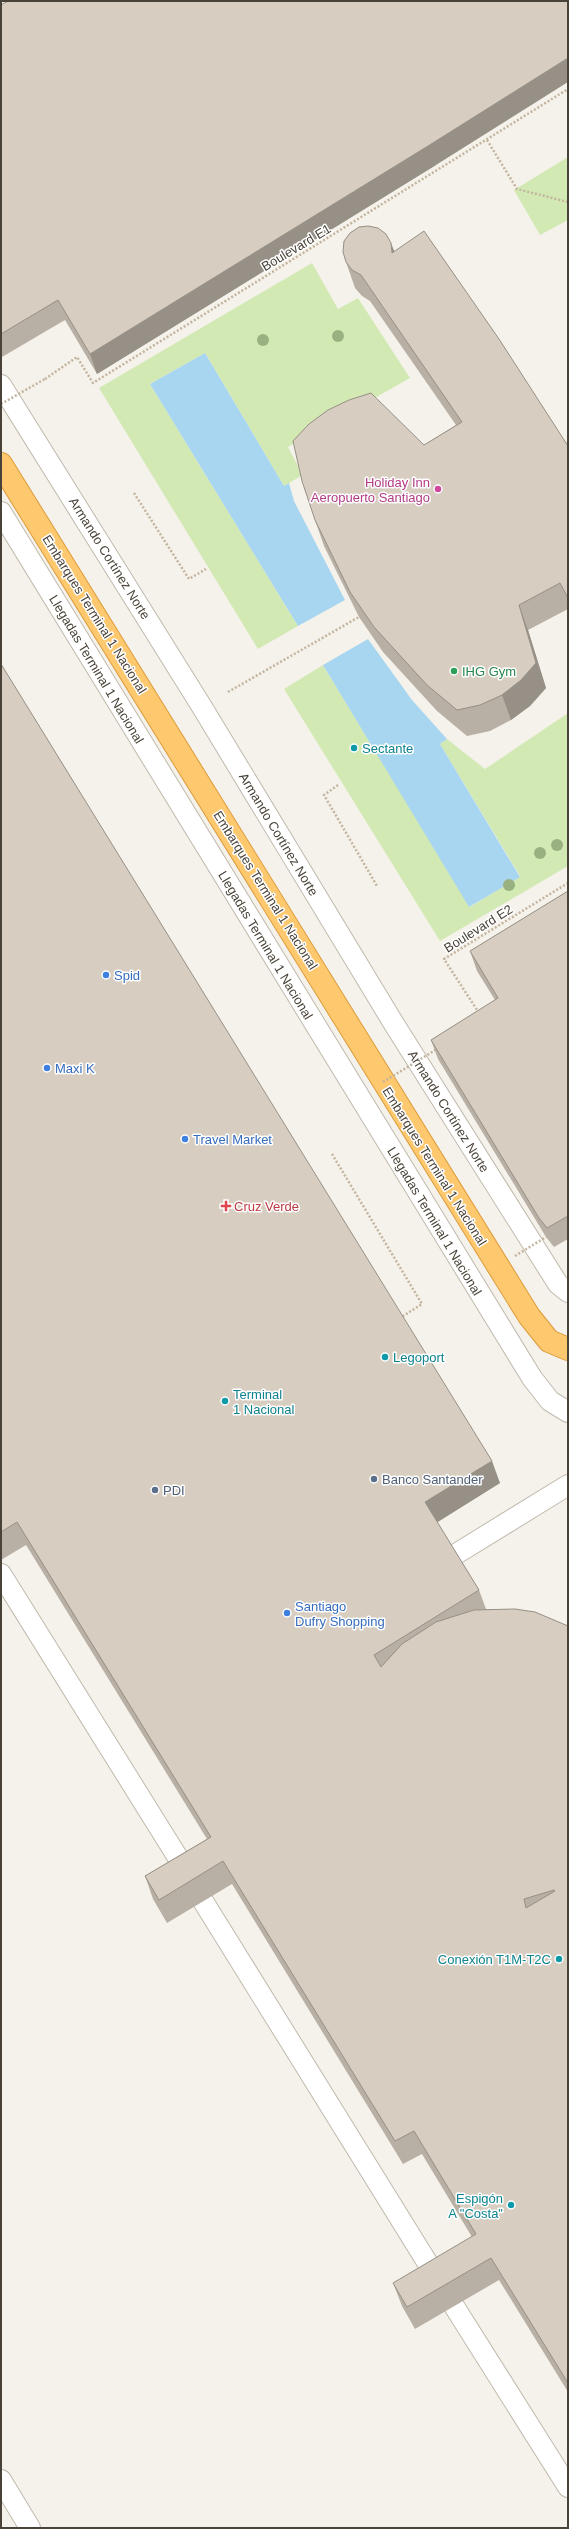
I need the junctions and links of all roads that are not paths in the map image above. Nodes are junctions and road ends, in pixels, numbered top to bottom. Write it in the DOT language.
graph roads {
  1 [pos="1,385"];
  2 [pos="1,464"];
  3 [pos="1,512"];
  4 [pos="563,1288"];
  5 [pos="568,1349"];
  6 [pos="568,1412"];
  7 [pos="568,1485"];
  8 [pos="456,1554"];
  9 [pos="1,1574"];
  10 [pos="190,1877"];
  11 [pos="203,1901"];
  12 [pos="440,2283"];
  13 [pos="454,2306"];
  14 [pos="1,2480"];
  15 [pos="568,2487"];
  16 [pos="30,2528"];
  1 -- 4 [label="lane, Armando Cortínez Norte"];
  2 -- 5 [label="highway, Embarques Terminal 1 Nacional"];
  3 -- 6 [label="lane, Llegadas Terminal 1 Nacional"];
  7 -- 8 [label="lane"];
  9 -- 10 [label="lane"];
  11 -- 12 [label="lane"];
  13 -- 15 [label="lane"];
  14 -- 16 [label="lane"];
}
